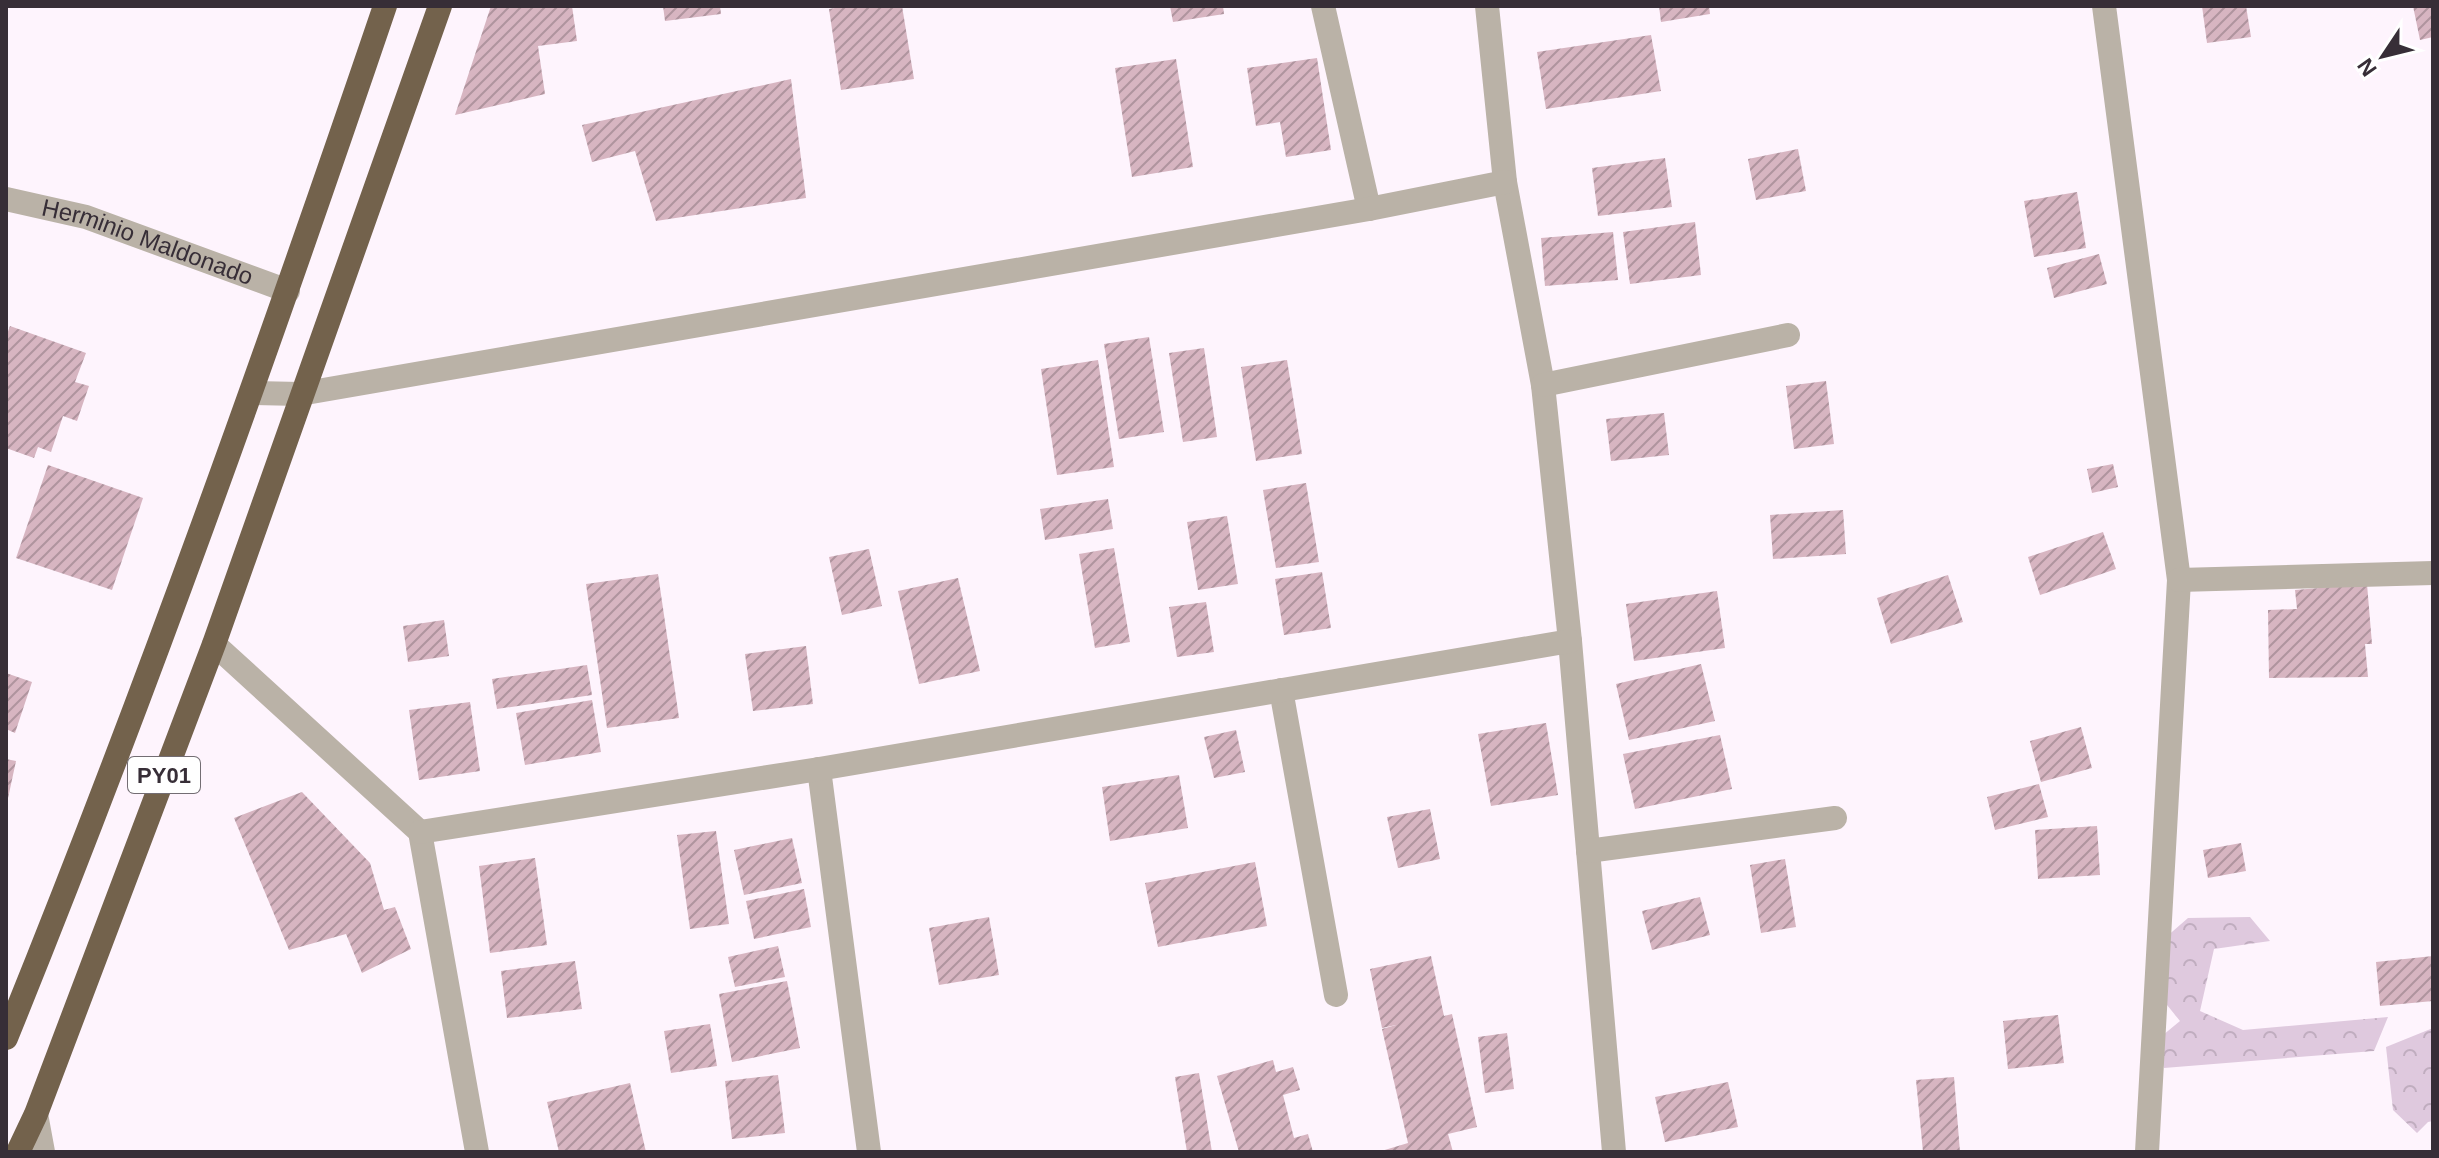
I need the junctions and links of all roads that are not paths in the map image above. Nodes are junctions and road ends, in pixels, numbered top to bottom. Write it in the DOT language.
graph roads {
  1 [pos="385,6"];
  2 [pos="440,6"];
  3 [pos="1323,6"];
  4 [pos="1487,6"];
  5 [pos="2104,6"];
  6 [pos="1505,182"];
  7 [pos="6,199"];
  8 [pos="1369,209"];
  9 [pos="288,291"];
  10 [pos="1788,335"];
  11 [pos="1543,385"];
  12 [pos="252,393"];
  13 [pos="300,394"];
  14 [pos="2433,573"];
  15 [pos="2179,580"];
  16 [pos="1570,641"];
  17 [pos="214,644"];
  18 [pos="1281,690"];
  19 [pos="819,769"];
  20 [pos="1835,818"];
  21 [pos="420,832"];
  22 [pos="1588,851"];
  23 [pos="1336,995"];
  24 [pos="6,1038"];
  25 [pos="36,1114"];
  26 [pos="18,1152"];
  27 [pos="43,1152"];
  28 [pos="477,1152"];
  29 [pos="869,1152"];
  30 [pos="1614,1152"];
  31 [pos="2147,1152"];
  1 -- 9 [label="highway, PY01"];
  2 -- 13 [label="highway, PY01"];
  3 -- 8 [label="street"];
  4 -- 6 [label="street"];
  5 -- 15 [label="street"];
  6 -- 8 [label="street"];
  6 -- 11 [label="street"];
  7 -- 9 [label="street, Herminio Maldonado"];
  8 -- 13 [label="street"];
  9 -- 12 [label="highway, PY01"];
  10 -- 11 [label="street"];
  11 -- 16 [label="street"];
  12 -- 13 [label="street"];
  12 -- 24 [label="highway, PY01"];
  13 -- 17 [label="highway, PY01"];
  14 -- 15 [label="street"];
  15 -- 31 [label="street"];
  16 -- 18 [label="street"];
  16 -- 22 [label="street"];
  17 -- 21 [label="street"];
  17 -- 25 [label="highway, PY01"];
  18 -- 19 [label="street"];
  18 -- 23 [label="street"];
  19 -- 21 [label="street"];
  19 -- 29 [label="street"];
  20 -- 22 [label="street"];
  21 -- 28 [label="street"];
  22 -- 30 [label="street"];
  25 -- 26 [label="highway, PY01"];
  25 -- 27 [label="street"];
}
